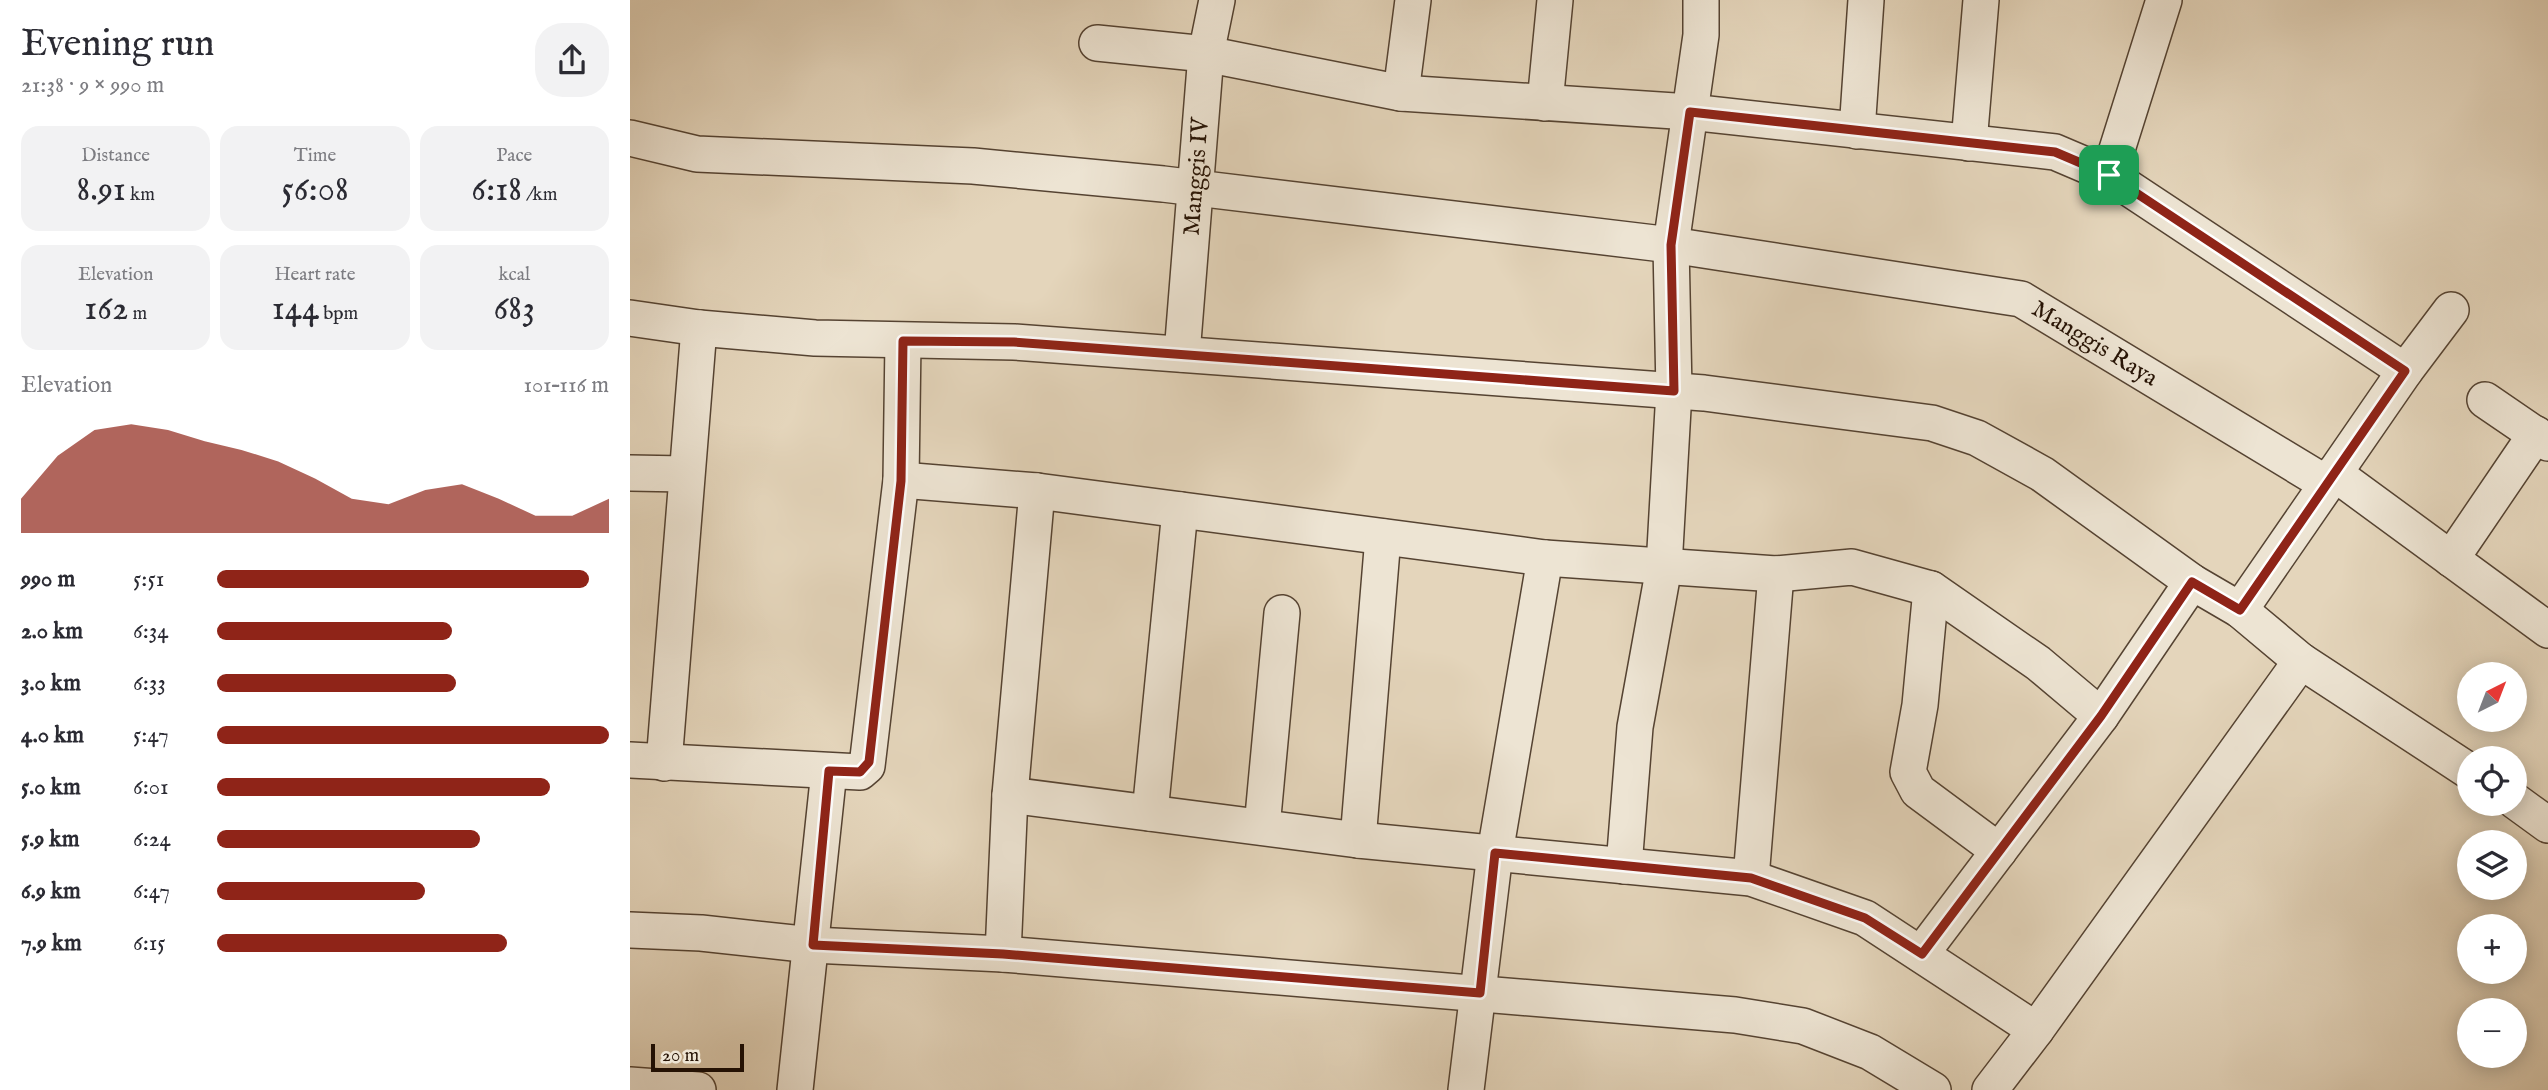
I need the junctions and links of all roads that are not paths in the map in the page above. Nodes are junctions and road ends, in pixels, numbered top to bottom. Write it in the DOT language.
graph roads {
  1 [pos="1217,0"];
  2 [pos="1413,0"];
  3 [pos="1555,0"];
  4 [pos="1701,0"];
  5 [pos="1866,0"];
  6 [pos="1981,0"];
  7 [pos="2164,0"];
  8 [pos="1097,43"];
  9 [pos="1206,54"];
  10 [pos="1401,93"];
  11 [pos="1545,103"];
  12 [pos="1690,112"];
  13 [pos="1857,131"];
  14 [pos="630,138"];
  15 [pos="1969,143"];
  16 [pos="2109,175"];
  17 [pos="1196,188"];
  18 [pos="1671,245"];
  19 [pos="2451,310"];
  20 [pos="630,318"];
  21 [pos="699,328"];
  22 [pos="903,341"];
  23 [pos="1182,354"];
  24 [pos="2405,371"];
  25 [pos="1674,391"];
  26 [pos="2485,400"];
  27 [pos="2542,439"];
  28 [pos="630,473"];
  29 [pos="685,474"];
  30 [pos="2331,478"];
  31 [pos="901,481"];
  32 [pos="1037,491"];
  33 [pos="1180,510"];
  34 [pos="1382,537"];
  35 [pos="1545,558"];
  36 [pos="2451,559"];
  37 [pos="1664,567"];
  38 [pos="1776,574"];
  39 [pos="2192,582"];
  40 [pos="1931,589"];
  41 [pos="2240,610"];
  42 [pos="1282,613"];
  43 [pos="2548,630"];
  44 [pos="2301,661"];
  45 [pos="2101,716"];
  46 [pos="647,762"];
  47 [pos="2457,763"];
  48 [pos="829,771"];
  49 [pos="1010,795"];
  50 [pos="2527,810"];
  51 [pos="1150,813"];
  52 [pos="2548,825"];
  53 [pos="1262,827"];
  54 [pos="1358,840"];
  55 [pos="1999,851"];
  56 [pos="1495,853"];
  57 [pos="1624,866"];
  58 [pos="1751,878"];
  59 [pos="630,930"];
  60 [pos="813,945"];
  61 [pos="1003,954"];
  62 [pos="1922,954"];
  63 [pos="1480,993"];
  64 [pos="2036,1030"];
  65 [pos="632,1086"];
  66 [pos="698,1090"];
  67 [pos="795,1090"];
  68 [pos="1466,1090"];
  69 [pos="1933,1090"];
  70 [pos="1990,1090"];
  1 -- 9 [label="street, Manggis IV"];
  2 -- 10 [label="street"];
  3 -- 11 [label="street"];
  4 -- 12 [label="street"];
  5 -- 13 [label="street"];
  6 -- 15 [label="street"];
  7 -- 16 [label="street"];
  8 -- 9 [label="street"];
  9 -- 10 [label="street"];
  9 -- 17 [label="street, Manggis IV"];
  10 -- 11 [label="street"];
  11 -- 12 [label="street"];
  12 -- 13 [label="street"];
  12 -- 18 [label="street"];
  13 -- 15 [label="street"];
  14 -- 17 [label="street, Manggis Raya"];
  15 -- 16 [label="street"];
  16 -- 24 [label="street"];
  17 -- 18 [label="street, Manggis Raya"];
  17 -- 23 [label="street, Manggis IV"];
  18 -- 25 [label="street"];
  18 -- 30 [label="street, Manggis Raya"];
  19 -- 24 [label="street"];
  20 -- 21 [label="street"];
  21 -- 22 [label="street"];
  21 -- 29 [label="street"];
  22 -- 23 [label="street"];
  22 -- 31 [label="street"];
  23 -- 25 [label="street"];
  24 -- 30 [label="street"];
  25 -- 37 [label="street"];
  25 -- 39 [label="street"];
  26 -- 27 [label="street"];
  27 -- 36 [label="street"];
  28 -- 29 [label="street"];
  29 -- 46 [label="street"];
  30 -- 36 [label="street, Manggis Raya"];
  30 -- 41 [label="street"];
  31 -- 32 [label="street"];
  31 -- 48 [label="street"];
  32 -- 33 [label="street"];
  32 -- 49 [label="street"];
  33 -- 34 [label="street"];
  33 -- 51 [label="street"];
  34 -- 35 [label="street"];
  34 -- 54 [label="street"];
  35 -- 37 [label="street"];
  35 -- 56 [label="street"];
  36 -- 43 [label="street, Manggis Raya"];
  37 -- 38 [label="street"];
  37 -- 57 [label="street"];
  38 -- 40 [label="street"];
  38 -- 58 [label="street"];
  39 -- 41 [label="street"];
  39 -- 45 [label="street"];
  40 -- 45 [label="street"];
  40 -- 55 [label="street"];
  41 -- 44 [label="street"];
  42 -- 53 [label="street"];
  44 -- 47 [label="street"];
  44 -- 64 [label="street"];
  45 -- 55 [label="street"];
  46 -- 48 [label="street"];
  48 -- 60 [label="street"];
  49 -- 51 [label="street"];
  49 -- 61 [label="street"];
  50 -- 52 [label="street"];
  51 -- 53 [label="street"];
  53 -- 54 [label="street"];
  54 -- 56 [label="street"];
  55 -- 62 [label="street"];
  56 -- 57 [label="street"];
  56 -- 63 [label="street"];
  57 -- 58 [label="street"];
  58 -- 62 [label="street"];
  59 -- 60 [label="street"];
  60 -- 61 [label="street"];
  60 -- 67 [label="street"];
  61 -- 63 [label="street"];
  62 -- 64 [label="street"];
  63 -- 68 [label="street"];
  63 -- 69 [label="street"];
  64 -- 70 [label="street"];
  65 -- 66 [label="street"];
}
